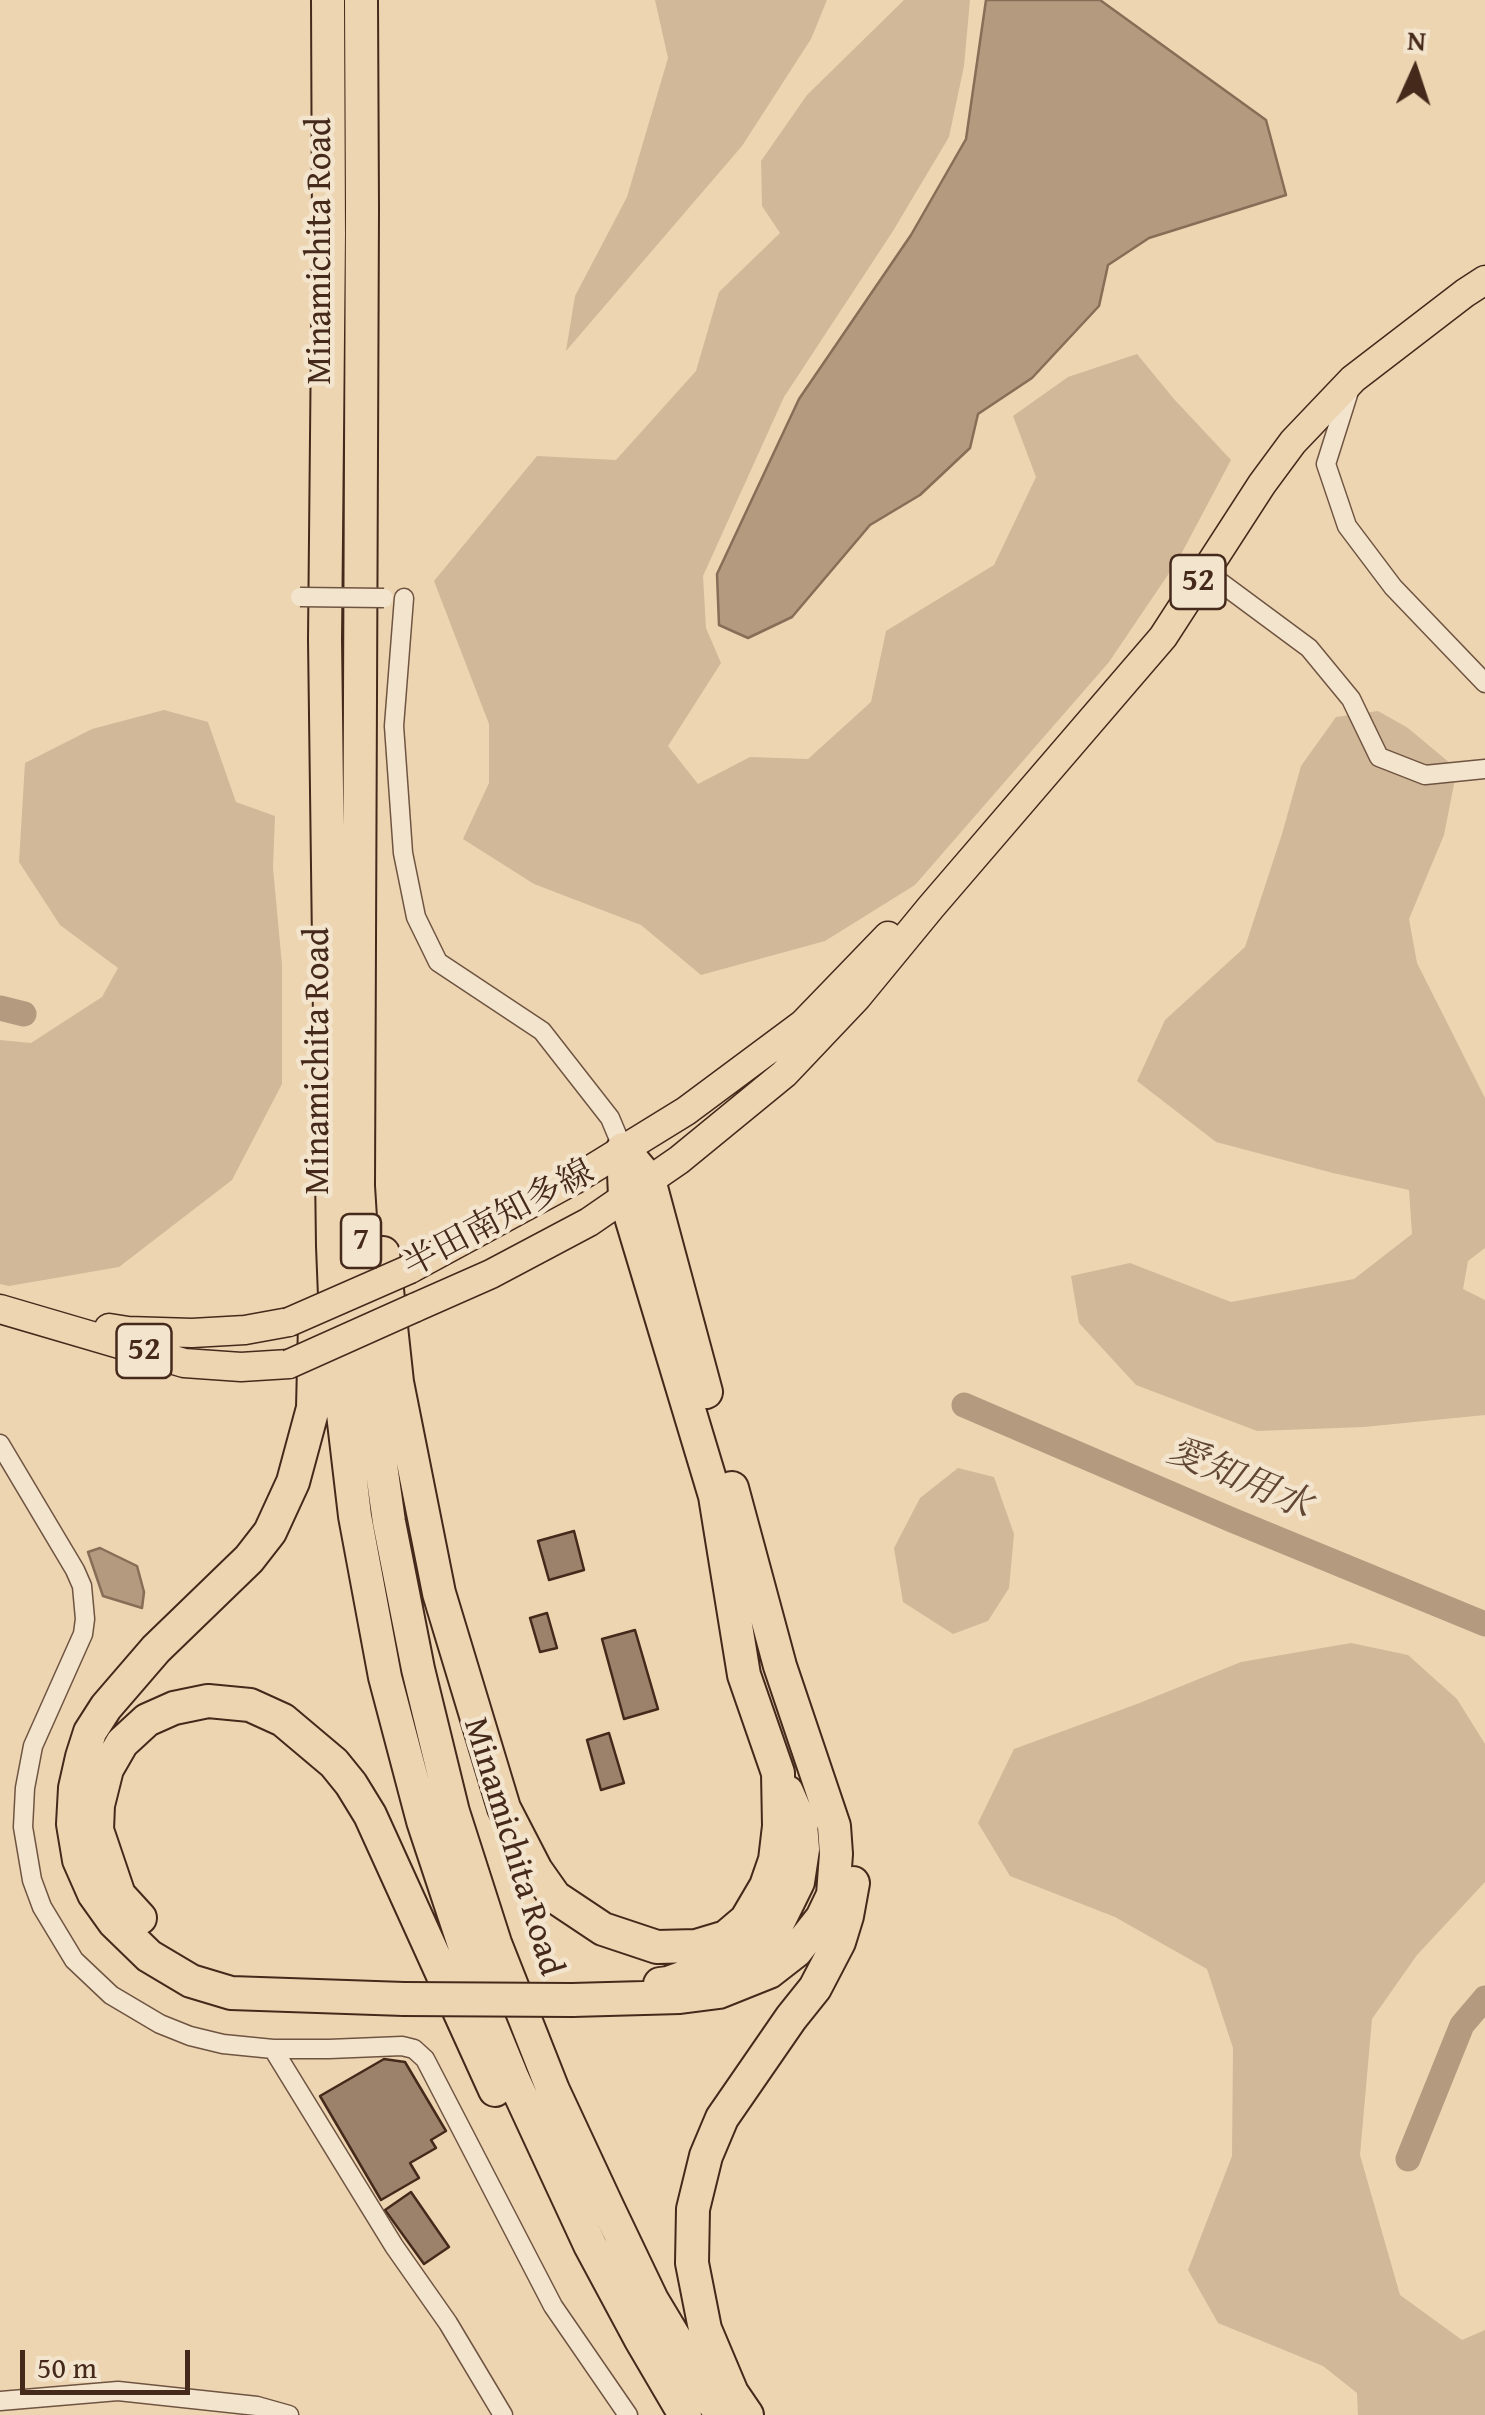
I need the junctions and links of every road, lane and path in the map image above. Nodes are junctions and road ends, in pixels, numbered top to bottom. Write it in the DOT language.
graph roads {
  1 [pos="328,0"];
  2 [pos="361,0"];
  3 [pos="1485,280"];
  4 [pos="1353,379"];
  5 [pos="1205,571"];
  6 [pos="300,598"];
  7 [pos="384,598"];
  8 [pos="404,598"];
  9 [pos="1485,683"];
  10 [pos="1485,769"];
  11 [pos="931,907"];
  12 [pos="327,916"];
  13 [pos="624,1149"];
  14 [pos="358,1186"];
  15 [pos="637,1188"];
  16 [pos="2,1310"];
  17 [pos="0,1444"];
  18 [pos="814,1764"];
  19 [pos="778,1773"];
  20 [pos="404,1991"];
  21 [pos="571,1993"];
  22 [pos="272,2049"];
  23 [pos="590,2244"];
  24 [pos="0,2401"];
  25 [pos="51,2406"];
  26 [pos="289,2415"];
  27 [pos="503,2415"];
  28 [pos="628,2415"];
  29 [pos="685,2415"];
  30 [pos="722,2415"];
  31 [pos="748,2415"];
  1 -- 12 [label="highway, Minamichita Road / 7"];
  2 -- 14 [label="highway, Minamichita Road / 7"];
  3 -- 4 [label="main road, 半田南知多線 / 52"];
  4 -- 5 [label="main road, 半田南知多線 / 52"];
  4 -- 9 [label="street"];
  5 -- 10 [label="street"];
  5 -- 11 [label="main road, 半田南知多線 / 52"];
  6 -- 7 [label="street, bridge"];
  8 -- 13 [label="street"];
  11 -- 13 [label="main road, 半田南知多線 / 52"];
  11 -- 15 [label="main road, 半田南知多線 / 52"];
  12 -- 20 [label="highway"];
  12 -- 23 [label="highway, Minamichita Road / 7"];
  13 -- 15 [label="highway"];
  13 -- 16 [label="main road, 半田南知多線 / 52, bridge"];
  14 -- 19 [label="highway"];
  14 -- 30 [label="highway, Minamichita Road / 7"];
  15 -- 16 [label="main road, 半田南知多線 / 52, bridge"];
  15 -- 18 [label="highway"];
  15 -- 19 [label="highway"];
  17 -- 22 [label="street"];
  18 -- 21 [label="highway"];
  18 -- 31 [label="highway"];
  19 -- 21 [label="highway"];
  20 -- 21 [label="highway"];
  20 -- 23 [label="highway"];
  22 -- 27 [label="street"];
  22 -- 28 [label="street"];
  23 -- 29 [label="highway, Minamichita Road / 7"];
  24 -- 25 [label="street"];
  25 -- 26 [label="street"];
}
